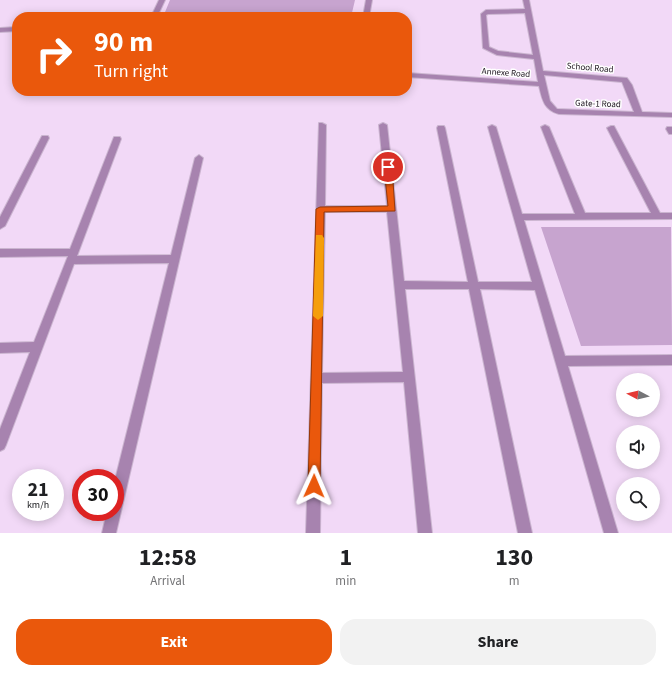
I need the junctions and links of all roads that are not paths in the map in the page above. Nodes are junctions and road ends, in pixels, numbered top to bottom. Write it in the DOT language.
graph roads {
  1 [pos="162,0"];
  2 [pos="369,0"];
  3 [pos="526,0"];
  4 [pos="528,11"];
  5 [pos="156,12"];
  6 [pos="367,12"];
  7 [pos="0,30"];
  8 [pos="12,30"];
  9 [pos="537,57"];
  10 [pos="540,73"];
  11 [pos="412,75"];
  12 [pos="542,84"];
  13 [pos="639,115"];
  14 [pos="672,115"];
  15 [pos="383,124"];
  16 [pos="322,125"];
  17 [pos="492,127"];
  18 [pos="440,128"];
  19 [pos="545,128"];
  20 [pos="610,128"];
  21 [pos="45,138"];
  22 [pos="117,139"];
  23 [pos="199,158"];
  24 [pos="320,209"];
  25 [pos="392,209"];
  26 [pos="581,216"];
  27 [pos="657,216"];
  28 [pos="672,216"];
  29 [pos="519,217"];
  30 [pos="0,226"];
  31 [pos="0,253"];
  32 [pos="72,256"];
  33 [pos="175,259"];
  34 [pos="400,285"];
  35 [pos="474,286"];
  36 [pos="539,286"];
  37 [pos="37,347"];
  38 [pos="0,348"];
  39 [pos="560,360"];
  40 [pos="672,360"];
  41 [pos="409,377"];
  42 [pos="317,378"];
  43 [pos="0,445"];
  44 [pos="124,471"];
  45 [pos="112,521"];
  46 [pos="109,533"];
  47 [pos="313,533"];
  48 [pos="425,533"];
  49 [pos="525,533"];
  50 [pos="611,533"];
  1 -- 5 [label="street"];
  2 -- 6 [label="street"];
  3 -- 4 [label="street, Annexe Road"];
  4 -- 9 [label="street, Annexe Road"];
  4 -- 9 [label="street"];
  7 -- 8 [label="street"];
  9 -- 10 [label="street, Annexe Road"];
  10 -- 12 [label="street, Annexe Road"];
  10 -- 13 [label="street, School Road"];
  11 -- 12 [label="street, Annexe Road"];
  12 -- 13 [label="street, Gate-1 Road"];
  13 -- 14 [label="street, Gate-1 Road"];
  15 -- 25 [label="street"];
  16 -- 24 [label="street"];
  17 -- 29 [label="street"];
  18 -- 35 [label="street"];
  19 -- 26 [label="street"];
  20 -- 27 [label="street"];
  21 -- 30 [label="street"];
  22 -- 32 [label="street"];
  23 -- 33 [label="street"];
  24 -- 25 [label="street"];
  24 -- 42 [label="street"];
  25 -- 34 [label="street"];
  26 -- 27 [label="street"];
  26 -- 29 [label="street"];
  27 -- 28 [label="street"];
  29 -- 36 [label="street"];
  31 -- 32 [label="street"];
  32 -- 33 [label="street"];
  32 -- 37 [label="street"];
  33 -- 44 [label="street"];
  34 -- 35 [label="street"];
  34 -- 41 [label="street"];
  35 -- 36 [label="street"];
  35 -- 49 [label="street"];
  36 -- 39 [label="street"];
  37 -- 38 [label="street"];
  37 -- 43 [label="street"];
  39 -- 40 [label="street"];
  39 -- 50 [label="street"];
  41 -- 42 [label="street"];
  41 -- 48 [label="street"];
  42 -- 47 [label="street"];
  45 -- 46 [label="street"];
}
